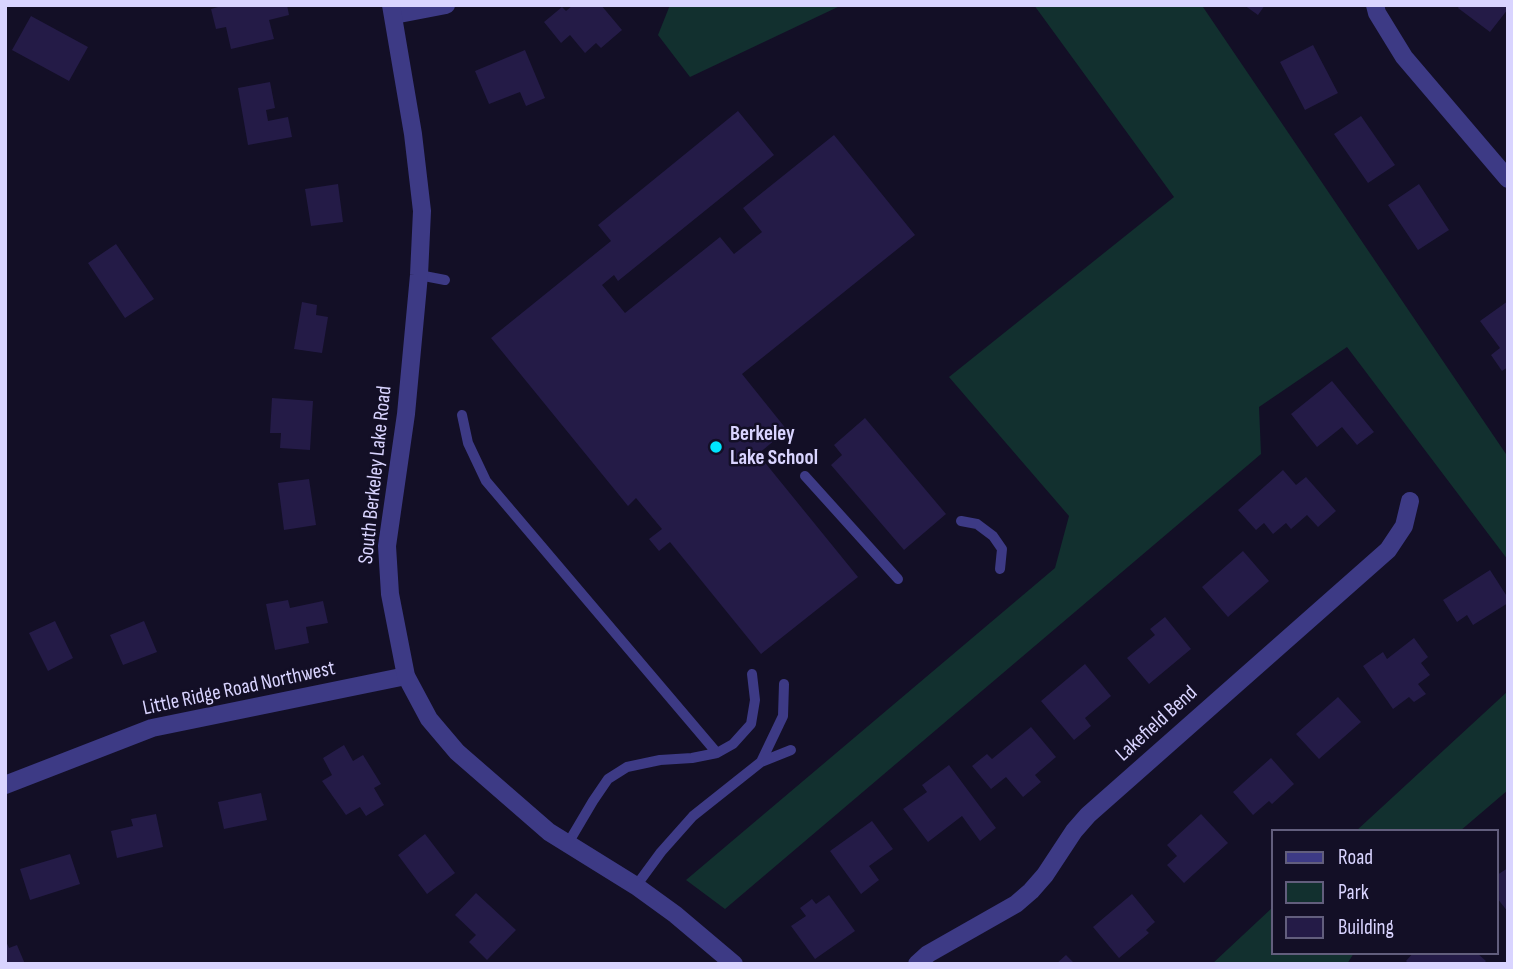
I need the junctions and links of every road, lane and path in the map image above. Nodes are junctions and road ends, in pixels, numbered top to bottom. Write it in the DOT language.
graph roads {
  1 [pos="446,5"];
  2 [pos="1375,5"];
  3 [pos="392,10"];
  4 [pos="1508,178"];
  5 [pos="419,275"];
  6 [pos="445,280"];
  7 [pos="462,415"];
  8 [pos="805,476"];
  9 [pos="1410,501"];
  10 [pos="961,521"];
  11 [pos="1000,569"];
  12 [pos="898,579"];
  13 [pos="752,674"];
  14 [pos="406,676"];
  15 [pos="784,684"];
  16 [pos="791,750"];
  17 [pos="718,753"];
  18 [pos="761,762"];
  19 [pos="5,785"];
  20 [pos="567,845"];
  21 [pos="636,886"];
  22 [pos="734,964"];
  23 [pos="917,964"];
  1 -- 3 [label="street"];
  2 -- 4 [label="street"];
  3 -- 5 [label="street, South Berkeley Lake Road"];
  5 -- 6 [label="lane"];
  5 -- 14 [label="street, South Berkeley Lake Road"];
  7 -- 17 [label="lane"];
  8 -- 12 [label="lane"];
  9 -- 23 [label="street, Lakefield Bend"];
  10 -- 11 [label="lane"];
  13 -- 17 [label="lane"];
  14 -- 19 [label="street, Little Ridge Road Northwest"];
  14 -- 20 [label="street, South Berkeley Lake Road"];
  15 -- 18 [label="lane"];
  16 -- 18 [label="lane"];
  17 -- 20 [label="lane"];
  18 -- 21 [label="lane"];
  20 -- 21 [label="street, South Berkeley Lake Road"];
  21 -- 22 [label="street, South Berkeley Lake Road"];
}
